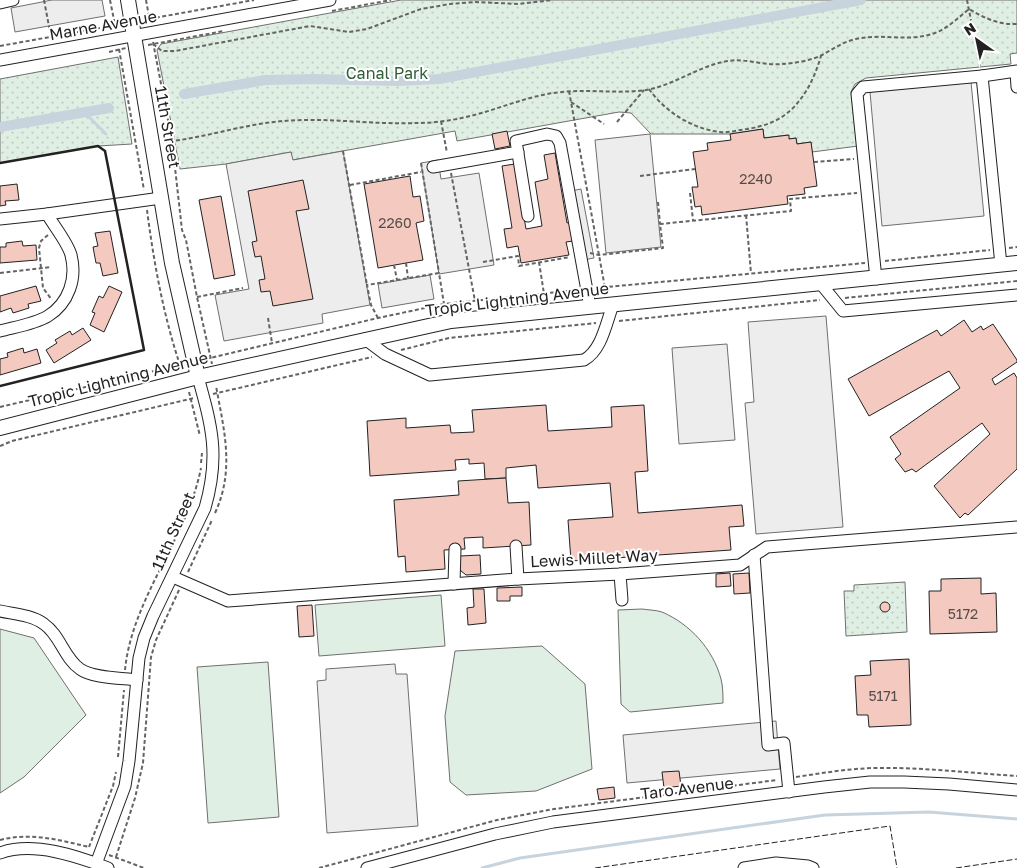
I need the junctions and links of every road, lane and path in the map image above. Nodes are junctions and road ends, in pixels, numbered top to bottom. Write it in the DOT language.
graph roads {
  1 [pos="13,0"];
  2 [pos="44,0"];
  3 [pos="110,0"];
  4 [pos="128,0"];
  5 [pos="146,0"];
  6 [pos="330,0"];
  7 [pos="509,0"];
  8 [pos="552,0"];
  9 [pos="967,0"];
  10 [pos="539,1"];
  11 [pos="0,3"];
  12 [pos="509,4"];
  13 [pos="969,9"];
  14 [pos="1017,24"];
  15 [pos="135,36"];
  16 [pos="51,37"];
  17 [pos="152,38"];
  18 [pos="117,39"];
  19 [pos="821,56"];
  20 [pos="0,60"];
  21 [pos="1016,71"];
  22 [pos="982,76"];
  23 [pos="1017,87"];
  24 [pos="650,89"];
  25 [pos="644,90"];
  26 [pos="569,92"];
  27 [pos="571,102"];
  28 [pos="441,121"];
  29 [pos="617,122"];
  30 [pos="604,124"];
  31 [pos="172,141"];
  32 [pos="153,142"];
  33 [pos="344,151"];
  34 [pos="518,152"];
  35 [pos="864,158"];
  36 [pos="814,162"];
  37 [pos="421,164"];
  38 [pos="449,164"];
  39 [pos="431,169"];
  40 [pos="695,169"];
  41 [pos="422,172"];
  42 [pos="640,176"];
  43 [pos="350,185"];
  44 [pos="867,192"];
  45 [pos="690,193"];
  46 [pos="161,198"];
  47 [pos="146,200"];
  48 [pos="658,202"];
  49 [pos="47,214"];
  50 [pos="746,215"];
  51 [pos="528,216"];
  52 [pos="0,219"];
  53 [pos="693,220"];
  54 [pos="660,224"];
  55 [pos="58,232"];
  56 [pos="1017,247"];
  57 [pos="1000,249"];
  58 [pos="581,255"];
  59 [pos="599,255"];
  60 [pos="483,262"];
  61 [pos="539,262"];
  62 [pos="874,262"];
  63 [pos="406,263"];
  64 [pos="1017,264"];
  65 [pos="394,265"];
  66 [pos="1002,265"];
  67 [pos="51,268"];
  68 [pos="41,269"];
  69 [pos="0,273"];
  70 [pos="439,273"];
  71 [pos="752,274"];
  72 [pos="408,278"];
  73 [pos="876,279"];
  74 [pos="397,280"];
  75 [pos="1017,281"];
  76 [pos="821,284"];
  77 [pos="367,285"];
  78 [pos="243,288"];
  79 [pos="605,288"];
  80 [pos="587,289"];
  81 [pos="544,294"];
  82 [pos="1017,295"];
  83 [pos="197,297"];
  84 [pos="833,299"];
  85 [pos="475,302"];
  86 [pos="444,304"];
  87 [pos="613,305"];
  88 [pos="59,307"];
  89 [pos="590,307"];
  90 [pos="268,318"];
  91 [pos="378,318"];
  92 [pos="607,322"];
  93 [pos="0,331"];
  94 [pos="365,339"];
  95 [pos="272,343"];
  96 [pos="385,354"];
  97 [pos="211,358"];
  98 [pos="194,361"];
  99 [pos="180,365"];
  100 [pos="214,374"];
  101 [pos="192,379"];
  102 [pos="217,393"];
  103 [pos="203,396"];
  104 [pos="191,399"];
  105 [pos="0,407"];
  106 [pos="0,428"];
  107 [pos="202,443"];
  108 [pos="0,446"];
  109 [pos="202,451"];
  110 [pos="1017,527"];
  111 [pos="516,546"];
  112 [pos="454,549"];
  113 [pos="754,555"];
  114 [pos="620,574"];
  115 [pos="518,578"];
  116 [pos="178,579"];
  117 [pos="454,584"];
  118 [pos="622,600"];
  119 [pos="0,611"];
  120 [pos="124,678"];
  121 [pos="137,680"];
  122 [pos="1017,790"];
  123 [pos="789,792"];
  124 [pos="89,847"];
  125 [pos="0,853"];
  126 [pos="116,857"];
  127 [pos="96,864"];
  128 [pos="108,868"];
  129 [pos="367,868"];
  130 [pos="744,868"];
  131 [pos="813,868"];
  1 -- 11 [label="street"];
  2 -- 16 [label="path"];
  3 -- 18 [label="path"];
  4 -- 15 [label="main road, 11th Street"];
  5 -- 17 [label="path"];
  6 -- 17 [label="street, Marne Avenue"];
  7 -- 12 [label="path"];
  8 -- 10 [label="path"];
  9 -- 13 [label="path"];
  10 -- 12 [label="path"];
  12 -- 17 [label="path"];
  13 -- 14 [label="path"];
  13 -- 19 [label="path"];
  13 -- 22 [label="path"];
  15 -- 17 [label="street, Marne Avenue"];
  15 -- 18 [label="street, Marne Avenue"];
  15 -- 32 [label="main road, 11th Street"];
  17 -- 31 [label="path"];
  18 -- 20 [label="street, Marne Avenue"];
  18 -- 47 [label="path"];
  19 -- 24 [label="path"];
  19 -- 24 [label="path"];
  21 -- 22 [label="street"];
  21 -- 23 [label="street"];
  22 -- 35 [label="street"];
  22 -- 57 [label="street"];
  24 -- 25 [label="path"];
  25 -- 26 [label="path"];
  25 -- 29 [label="path"];
  26 -- 27 [label="path"];
  26 -- 28 [label="path"];
  27 -- 30 [label="path"];
  27 -- 59 [label="path"];
  28 -- 31 [label="path"];
  28 -- 38 [label="path"];
  31 -- 32 [label="path"];
  31 -- 83 [label="path"];
  32 -- 46 [label="main road, 11th Street"];
  33 -- 43 [label="path"];
  34 -- 38 [label="street"];
  34 -- 51 [label="street"];
  34 -- 58 [label="street"];
  35 -- 36 [label="path"];
  35 -- 44 [label="street"];
  37 -- 41 [label="path"];
  38 -- 39 [label="street"];
  38 -- 85 [label="path"];
  39 -- 41 [label="path"];
  40 -- 42 [label="path"];
  41 -- 43 [label="path"];
  41 -- 70 [label="path"];
  43 -- 77 [label="path"];
  44 -- 50 [label="path"];
  44 -- 62 [label="street"];
  45 -- 53 [label="path"];
  46 -- 47 [label="street"];
  46 -- 98 [label="main road, 11th Street"];
  47 -- 49 [label="street"];
  47 -- 99 [label="path"];
  48 -- 54 [label="path"];
  49 -- 52 [label="street"];
  49 -- 55 [label="street"];
  50 -- 53 [label="path"];
  50 -- 71 [label="path"];
  53 -- 54 [label="path"];
  54 -- 59 [label="path"];
  55 -- 68 [label="path"];
  55 -- 88 [label="street"];
  56 -- 57 [label="path"];
  57 -- 62 [label="path"];
  57 -- 66 [label="street"];
  58 -- 59 [label="path"];
  58 -- 61 [label="path"];
  58 -- 80 [label="street"];
  59 -- 79 [label="path"];
  60 -- 61 [label="path"];
  61 -- 81 [label="path"];
  62 -- 71 [label="path"];
  62 -- 73 [label="street"];
  63 -- 72 [label="path"];
  64 -- 66 [label="main road, Tropic Lightning Avenue"];
  65 -- 74 [label="path"];
  66 -- 73 [label="main road, Tropic Lightning Avenue"];
  67 -- 68 [label="path"];
  68 -- 69 [label="path"];
  68 -- 88 [label="path"];
  70 -- 72 [label="path"];
  70 -- 86 [label="path"];
  71 -- 79 [label="path"];
  72 -- 74 [label="path"];
  73 -- 76 [label="main road, Tropic Lightning Avenue"];
  74 -- 77 [label="path"];
  75 -- 84 [label="path"];
  76 -- 84 [label="street"];
  76 -- 87 [label="main road, Tropic Lightning Avenue"];
  77 -- 91 [label="path"];
  78 -- 83 [label="path"];
  79 -- 80 [label="path"];
  80 -- 81 [label="path"];
  80 -- 89 [label="street"];
  81 -- 85 [label="path"];
  82 -- 84 [label="street"];
  83 -- 97 [label="path"];
  84 -- 92 [label="path"];
  85 -- 86 [label="path"];
  86 -- 91 [label="path"];
  87 -- 89 [label="main road, Tropic Lightning Avenue"];
  87 -- 92 [label="street"];
  88 -- 93 [label="street"];
  89 -- 94 [label="main road, Tropic Lightning Avenue"];
  90 -- 95 [label="path"];
  91 -- 95 [label="path"];
  92 -- 96 [label="path"];
  92 -- 96 [label="street"];
  94 -- 96 [label="street"];
  94 -- 100 [label="main road, Tropic Lightning Avenue"];
  95 -- 97 [label="path"];
  96 -- 102 [label="path"];
  97 -- 98 [label="path"];
  97 -- 100 [label="path"];
  98 -- 99 [label="path"];
  98 -- 101 [label="main road, 11th Street"];
  99 -- 101 [label="path"];
  99 -- 105 [label="path"];
  100 -- 101 [label="main road, Tropic Lightning Avenue"];
  100 -- 102 [label="path"];
  101 -- 103 [label="street, 11th Street"];
  101 -- 104 [label="path"];
  101 -- 106 [label="main road, Tropic Lightning Avenue"];
  102 -- 103 [label="path"];
  102 -- 116 [label="path"];
  103 -- 104 [label="path"];
  103 -- 116 [label="street, 11th Street"];
  104 -- 107 [label="path"];
  104 -- 108 [label="path"];
  109 -- 120 [label="path"];
  110 -- 113 [label="street, Lewis Millet Way"];
  111 -- 115 [label="street"];
  112 -- 117 [label="street"];
  113 -- 114 [label="street, Lewis Millet Way"];
  113 -- 123 [label="street"];
  114 -- 115 [label="street, Lewis Millet Way"];
  114 -- 118 [label="street"];
  115 -- 117 [label="street, Lewis Millet Way"];
  116 -- 117 [label="street, Lewis Millet Way"];
  116 -- 121 [label="street, 11th Street"];
  116 -- 126 [label="path"];
  119 -- 120 [label="street"];
  120 -- 121 [label="street"];
  120 -- 124 [label="path"];
  121 -- 127 [label="street, 11th Street"];
  122 -- 123 [label="street, Taro Avenue"];
  123 -- 129 [label="street, Taro Avenue"];
  125 -- 127 [label="street"];
  127 -- 128 [label="street"];
  130 -- 131 [label="street"];
}
